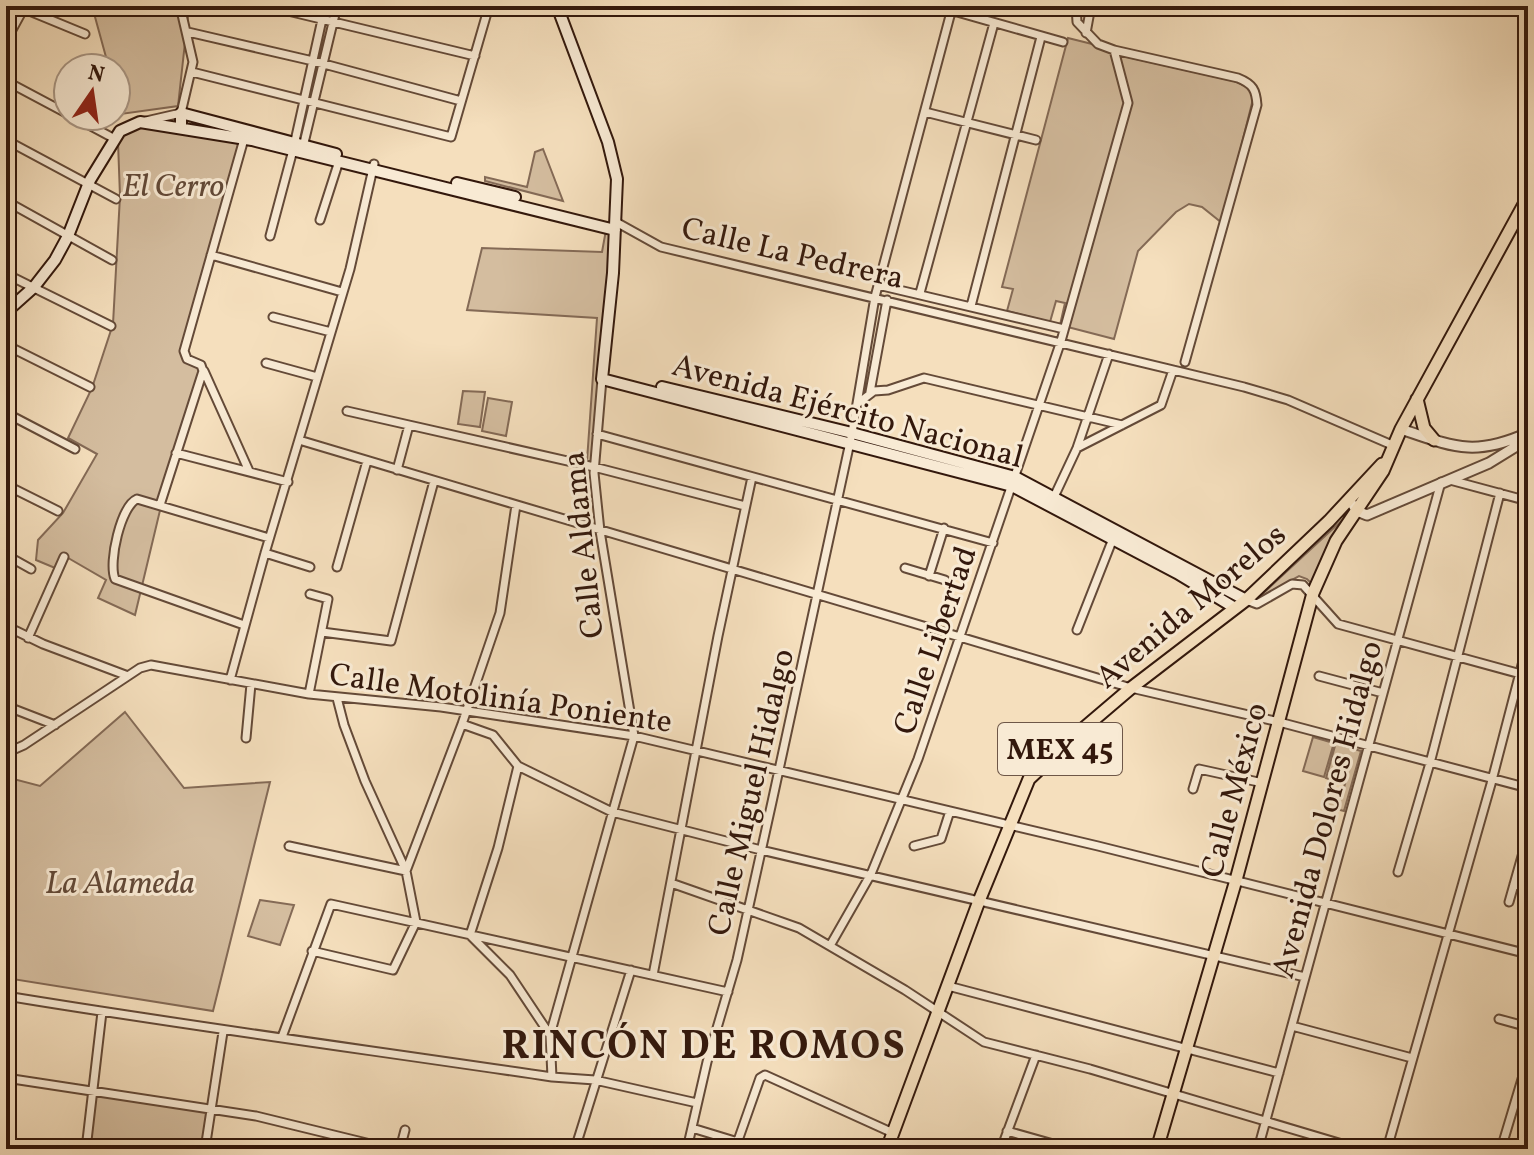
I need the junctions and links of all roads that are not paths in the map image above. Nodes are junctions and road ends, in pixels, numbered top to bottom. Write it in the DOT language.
graph roads {
  1 [pos="180,6"];
  2 [pos="267,6"];
  3 [pos="325,6"];
  4 [pos="337,6"];
  5 [pos="474,6"];
  6 [pos="557,6"];
  7 [pos="936,6"];
  8 [pos="1076,6"];
  9 [pos="1091,6"];
  10 [pos="22,7"];
  11 [pos="488,8"];
  12 [pos="951,12"];
  13 [pos="321,20"];
  14 [pos="333,22"];
  15 [pos="994,23"];
  16 [pos="188,32"];
  17 [pos="1086,33"];
  18 [pos="85,34"];
  19 [pos="1041,37"];
  20 [pos="6,41"];
  21 [pos="1063,42"];
  22 [pos="1114,50"];
  23 [pos="475,56"];
  24 [pos="313,61"];
  25 [pos="323,64"];
  26 [pos="192,72"];
  27 [pos="6,81"];
  28 [pos="304,101"];
  29 [pos="461,101"];
  30 [pos="313,104"];
  31 [pos="52,105"];
  32 [pos="925,112"];
  33 [pos="181,113"];
  34 [pos="140,122"];
  35 [pos="966,122"];
  36 [pos="181,127"];
  37 [pos="111,132"];
  38 [pos="118,135"];
  39 [pos="1015,135"];
  40 [pos="244,139"];
  41 [pos="6,140"];
  42 [pos="1036,140"];
  43 [pos="298,148"];
  44 [pos="339,161"];
  45 [pos="374,167"];
  46 [pos="88,185"];
  47 [pos="1528,197"];
  48 [pos="116,199"];
  49 [pos="6,201"];
  50 [pos="320,220"];
  51 [pos="615,226"];
  52 [pos="68,236"];
  53 [pos="270,236"];
  54 [pos="211,255"];
  55 [pos="112,260"];
  56 [pos="6,274"];
  57 [pos="878,285"];
  58 [pos="34,287"];
  59 [pos="342,292"];
  60 [pos="920,293"];
  61 [pos="875,297"];
  62 [pos="887,300"];
  63 [pos="971,306"];
  64 [pos="6,312"];
  65 [pos="273,317"];
  66 [pos="111,326"];
  67 [pos="1064,329"];
  68 [pos="331,332"];
  69 [pos="868,338"];
  70 [pos="1061,341"];
  71 [pos="879,343"];
  72 [pos="6,345"];
  73 [pos="1109,354"];
  74 [pos="1185,362"];
  75 [pos="266,363"];
  76 [pos="1173,370"];
  77 [pos="203,371"];
  78 [pos="602,376"];
  79 [pos="317,377"];
  80 [pos="90,387"];
  81 [pos="870,393"];
  82 [pos="1417,399"];
  83 [pos="857,404"];
  84 [pos="1039,405"];
  85 [pos="347,411"];
  86 [pos="6,413"];
  87 [pos="1088,417"];
  88 [pos="409,425"];
  89 [pos="1122,425"];
  90 [pos="1401,429"];
  91 [pos="597,434"];
  92 [pos="1528,436"];
  93 [pos="851,438"];
  94 [pos="299,440"];
  95 [pos="1434,440"];
  96 [pos="1077,448"];
  97 [pos="75,449"];
  98 [pos="1390,451"];
  99 [pos="176,453"];
  100 [pos="367,461"];
  101 [pos="594,467"];
  102 [pos="397,470"];
  103 [pos="249,471"];
  104 [pos="752,477"];
  105 [pos="434,481"];
  106 [pos="1013,481"];
  107 [pos="1444,481"];
  108 [pos="288,482"];
  109 [pos="6,485"];
  110 [pos="1500,493"];
  111 [pos="1054,497"];
  112 [pos="837,499"];
  113 [pos="1350,500"];
  114 [pos="1528,501"];
  115 [pos="160,505"];
  116 [pos="516,505"];
  117 [pos="745,506"];
  118 [pos="58,511"];
  119 [pos="1357,511"];
  120 [pos="944,528"];
  121 [pos="600,531"];
  122 [pos="1115,535"];
  123 [pos="269,538"];
  124 [pos="993,543"];
  125 [pos="265,553"];
  126 [pos="6,555"];
  127 [pos="64,557"];
  128 [pos="310,567"];
  129 [pos="337,567"];
  130 [pos="905,568"];
  131 [pos="31,569"];
  132 [pos="1180,569"];
  133 [pos="734,570"];
  134 [pos="929,576"];
  135 [pos="945,580"];
  136 [pos="1313,593"];
  137 [pos="310,594"];
  138 [pos="818,596"];
  139 [pos="1246,600"];
  140 [pos="1235,608"];
  141 [pos="244,625"];
  142 [pos="6,626"];
  143 [pos="1077,630"];
  144 [pos="322,632"];
  145 [pos="28,638"];
  146 [pos="961,639"];
  147 [pos="1397,641"];
  148 [pos="1528,642"];
  149 [pos="1458,657"];
  150 [pos="1524,675"];
  151 [pos="128,676"];
  152 [pos="1319,676"];
  153 [pos="230,680"];
  154 [pos="251,684"];
  155 [pos="1131,688"];
  156 [pos="1383,693"];
  157 [pos="309,694"];
  158 [pos="337,698"];
  159 [pos="11,708"];
  160 [pos="465,710"];
  161 [pos="1279,722"];
  162 [pos="462,724"];
  163 [pos="55,725"];
  164 [pos="634,736"];
  165 [pos="246,738"];
  166 [pos="1368,747"];
  167 [pos="696,751"];
  168 [pos="6,753"];
  169 [pos="1430,763"];
  170 [pos="518,766"];
  171 [pos="779,770"];
  172 [pos="1492,778"];
  173 [pos="1263,783"];
  174 [pos="1528,788"];
  175 [pos="1193,789"];
  176 [pos="901,799"];
  177 [pos="950,811"];
  178 [pos="612,812"];
  179 [pos="1008,826"];
  180 [pos="681,829"];
  181 [pos="1528,835"];
  182 [pos="289,846"];
  183 [pos="914,846"];
  184 [pos="761,850"];
  185 [pos="406,871"];
  186 [pos="1398,872"];
  187 [pos="871,874"];
  188 [pos="1236,880"];
  189 [pos="671,883"];
  190 [pos="1514,884"];
  191 [pos="1528,887"];
  192 [pos="979,901"];
  193 [pos="1324,902"];
  194 [pos="1509,902"];
  195 [pos="749,909"];
  196 [pos="416,922"];
  197 [pos="1448,933"];
  198 [pos="470,935"];
  199 [pos="831,944"];
  200 [pos="312,951"];
  201 [pos="1528,954"];
  202 [pos="1214,956"];
  203 [pos="571,957"];
  204 [pos="631,970"];
  205 [pos="653,975"];
  206 [pos="1305,977"];
  207 [pos="948,986"];
  208 [pos="728,992"];
  209 [pos="6,996"];
  210 [pos="938,1011"];
  211 [pos="102,1012"];
  212 [pos="1499,1019"];
  213 [pos="1292,1026"];
  214 [pos="1528,1027"];
  215 [pos="223,1032"];
  216 [pos="550,1035"];
  217 [pos="282,1037"];
  218 [pos="1187,1049"];
  219 [pos="1036,1055"];
  220 [pos="1412,1058"];
  221 [pos="1528,1059"];
  222 [pos="1279,1073"];
  223 [pos="552,1077"];
  224 [pos="6,1078"];
  225 [pos="595,1080"];
  226 [pos="93,1091"];
  227 [pos="1174,1093"];
  228 [pos="697,1103"];
  229 [pos="212,1110"];
  230 [pos="1265,1121"];
  231 [pos="692,1128"];
  232 [pos="405,1130"];
  233 [pos="1007,1131"];
  234 [pos="893,1133"];
  235 [pos="736,1144"];
  236 [pos="86,1149"];
  237 [pos="205,1149"];
  238 [pos="391,1149"];
  239 [pos="400,1149"];
  240 [pos="575,1149"];
  241 [pos="687,1149"];
  242 [pos="761,1149"];
  243 [pos="887,1149"];
  244 [pos="1001,1149"];
  245 [pos="1071,1149"];
  246 [pos="1157,1149"];
  247 [pos="1258,1149"];
  248 [pos="1359,1149"];
  249 [pos="1387,1149"];
  250 [pos="1501,1149"];
  1 -- 16 [label="street"];
  2 -- 13 [label="street"];
  3 -- 13 [label="street"];
  4 -- 14 [label="street"];
  5 -- 11 [label="street"];
  6 -- 51 [label="main road, Calle Aldama"];
  7 -- 12 [label="street"];
  8 -- 17 [label="street"];
  9 -- 17 [label="street"];
  10 -- 18 [label="street"];
  10 -- 20 [label="street"];
  11 -- 23 [label="street"];
  12 -- 15 [label="street"];
  12 -- 32 [label="street"];
  13 -- 14 [label="street"];
  13 -- 24 [label="street"];
  14 -- 23 [label="street"];
  14 -- 25 [label="street"];
  15 -- 19 [label="street"];
  15 -- 35 [label="street"];
  16 -- 24 [label="street"];
  16 -- 26 [label="street"];
  17 -- 22 [label="street"];
  19 -- 21 [label="street"];
  19 -- 39 [label="street"];
  22 -- 67 [label="street, Calle Libertad"];
  22 -- 74 [label="street"];
  23 -- 29 [label="street"];
  24 -- 25 [label="street"];
  24 -- 28 [label="street"];
  25 -- 29 [label="street"];
  25 -- 30 [label="street"];
  26 -- 28 [label="street"];
  26 -- 33 [label="street"];
  27 -- 31 [label="street"];
  28 -- 30 [label="street"];
  28 -- 43 [label="street"];
  29 -- 30 [label="street"];
  30 -- 43 [label="street"];
  32 -- 35 [label="street"];
  32 -- 57 [label="street"];
  33 -- 34 [label="street"];
  33 -- 36 [label="main road"];
  33 -- 43 [label="main road, Calle La Pedrera"];
  34 -- 36 [label="main road, Calle La Pedrera"];
  34 -- 38 [label="main road"];
  35 -- 39 [label="street"];
  35 -- 60 [label="street"];
  36 -- 40 [label="main road, Calle La Pedrera"];
  37 -- 38 [label="street"];
  38 -- 46 [label="main road"];
  39 -- 42 [label="street"];
  39 -- 63 [label="street"];
  40 -- 43 [label="main road, Calle La Pedrera"];
  40 -- 54 [label="street"];
  41 -- 46 [label="street"];
  43 -- 44 [label="main road, Calle La Pedrera"];
  43 -- 45 [label="main road, Calle La Pedrera"];
  43 -- 53 [label="street"];
  44 -- 45 [label="main road, Calle La Pedrera"];
  44 -- 50 [label="street"];
  45 -- 51 [label="main road, Calle La Pedrera"];
  45 -- 59 [label="street"];
  46 -- 48 [label="street"];
  46 -- 52 [label="main road"];
  47 -- 82 [label="main road, MEX 45"];
  49 -- 52 [label="street"];
  51 -- 61 [label="street, Calle La Pedrera"];
  51 -- 78 [label="main road, Calle Aldama"];
  52 -- 55 [label="street"];
  52 -- 58 [label="main road"];
  54 -- 59 [label="street"];
  54 -- 77 [label="street"];
  56 -- 58 [label="street"];
  57 -- 60 [label="street"];
  57 -- 61 [label="street"];
  58 -- 64 [label="main road"];
  58 -- 66 [label="street"];
  59 -- 68 [label="street"];
  60 -- 63 [label="street"];
  61 -- 62 [label="street, Calle La Pedrera"];
  61 -- 69 [label="street"];
  62 -- 70 [label="street, Calle La Pedrera"];
  62 -- 71 [label="street"];
  63 -- 67 [label="street"];
  65 -- 68 [label="street"];
  67 -- 70 [label="street, Calle Libertad"];
  68 -- 79 [label="street"];
  69 -- 71 [label="street"];
  69 -- 83 [label="street"];
  70 -- 73 [label="street, Calle La Pedrera"];
  70 -- 84 [label="street, Calle Libertad"];
  71 -- 81 [label="street"];
  72 -- 80 [label="street"];
  73 -- 76 [label="street, Calle La Pedrera"];
  73 -- 87 [label="street"];
  75 -- 79 [label="street"];
  76 -- 89 [label="street"];
  76 -- 98 [label="street, Calle La Pedrera"];
  77 -- 99 [label="street"];
  77 -- 103 [label="street"];
  78 -- 91 [label="street, Calle Aldama"];
  78 -- 93 [label="main road, Avenida Ejército Nacional"];
  79 -- 94 [label="street"];
  81 -- 83 [label="street"];
  81 -- 84 [label="street"];
  82 -- 90 [label="main road, MEX 45"];
  82 -- 95 [label="main road"];
  83 -- 93 [label="street"];
  84 -- 87 [label="street"];
  84 -- 106 [label="street, Calle Libertad"];
  85 -- 88 [label="street"];
  86 -- 97 [label="street"];
  87 -- 89 [label="street"];
  87 -- 96 [label="street"];
  88 -- 101 [label="street"];
  88 -- 102 [label="street"];
  89 -- 96 [label="street"];
  90 -- 95 [label="street"];
  90 -- 98 [label="main road, MEX 45"];
  91 -- 101 [label="street, Calle Aldama"];
  91 -- 104 [label="street"];
  92 -- 95 [label="street"];
  92 -- 107 [label="street"];
  93 -- 106 [label="main road, Avenida Ejército Nacional"];
  93 -- 112 [label="street, Calle Miguel Hidalgo"];
  94 -- 100 [label="street"];
  94 -- 108 [label="street"];
  96 -- 111 [label="street"];
  98 -- 113 [label="main road, Avenida Morelos / MEX 45"];
  98 -- 119 [label="main road, Calle México / MEX 45"];
  99 -- 103 [label="street"];
  99 -- 115 [label="street"];
  100 -- 102 [label="street"];
  100 -- 129 [label="street"];
  101 -- 117 [label="street"];
  101 -- 121 [label="street, Calle Aldama"];
  102 -- 105 [label="street"];
  103 -- 108 [label="street"];
  104 -- 112 [label="street"];
  104 -- 117 [label="street"];
  105 -- 116 [label="street"];
  105 -- 144 [label="street"];
  106 -- 111 [label="main road, Avenida Ejército Nacional"];
  106 -- 122 [label="main road, Avenida Ejército Nacional"];
  106 -- 124 [label="street, Calle Libertad"];
  107 -- 110 [label="street"];
  107 -- 119 [label="street"];
  107 -- 147 [label="street, Avenida Dolores Hidalgo"];
  108 -- 123 [label="street"];
  109 -- 118 [label="street"];
  110 -- 114 [label="street"];
  110 -- 149 [label="street"];
  111 -- 122 [label="main road, Avenida Ejército Nacional"];
  112 -- 120 [label="street"];
  112 -- 138 [label="street, Calle Miguel Hidalgo"];
  113 -- 119 [label="street"];
  113 -- 139 [label="main road, Avenida Morelos / MEX 45"];
  115 -- 123 [label="street"];
  115 -- 141 [label="street"];
  116 -- 121 [label="street"];
  116 -- 160 [label="street"];
  117 -- 133 [label="street"];
  119 -- 136 [label="main road, Calle México / MEX 45"];
  120 -- 124 [label="street"];
  120 -- 134 [label="street"];
  121 -- 133 [label="street"];
  121 -- 164 [label="street, Calle Aldama"];
  122 -- 132 [label="main road, Avenida Ejército Nacional"];
  122 -- 143 [label="street"];
  123 -- 125 [label="street"];
  124 -- 146 [label="street, Calle Libertad"];
  125 -- 128 [label="street"];
  125 -- 141 [label="street"];
  126 -- 131 [label="street"];
  127 -- 145 [label="street"];
  130 -- 134 [label="street"];
  132 -- 139 [label="main road, Avenida Ejército Nacional"];
  132 -- 140 [label="main road, Avenida Ejército Nacional"];
  133 -- 138 [label="street"];
  133 -- 167 [label="street"];
  134 -- 135 [label="street"];
  136 -- 139 [label="street"];
  136 -- 147 [label="street"];
  136 -- 161 [label="main road, Calle México / MEX 45"];
  137 -- 144 [label="street"];
  138 -- 146 [label="street"];
  138 -- 171 [label="street, Calle Miguel Hidalgo"];
  139 -- 140 [label="main road, Avenida Morelos / MEX 45"];
  140 -- 155 [label="main road, Avenida Morelos / MEX 45"];
  141 -- 153 [label="street"];
  142 -- 145 [label="street"];
  144 -- 157 [label="street"];
  145 -- 151 [label="street"];
  146 -- 155 [label="street"];
  146 -- 176 [label="street, Calle Libertad"];
  147 -- 149 [label="street"];
  147 -- 156 [label="street, Avenida Dolores Hidalgo"];
  148 -- 150 [label="street"];
  149 -- 150 [label="street"];
  149 -- 169 [label="street"];
  150 -- 172 [label="street"];
  151 -- 153 [label="street, Calle Motolinía Poniente"];
  151 -- 163 [label="street, Calle Motolinía Poniente"];
  152 -- 156 [label="street"];
  153 -- 154 [label="street, Calle Motolinía Poniente"];
  154 -- 157 [label="street, Calle Motolinía Poniente"];
  154 -- 165 [label="street"];
  155 -- 161 [label="street"];
  155 -- 179 [label="main road, Avenida Morelos / MEX 45"];
  156 -- 166 [label="street, Avenida Dolores Hidalgo"];
  157 -- 158 [label="street, Calle Motolinía Poniente"];
  158 -- 160 [label="street, Calle Motolinía Poniente"];
  158 -- 185 [label="street"];
  159 -- 163 [label="street"];
  160 -- 162 [label="street"];
  160 -- 164 [label="street, Calle Motolinía Poniente"];
  161 -- 166 [label="street"];
  161 -- 173 [label="main road, Calle México / MEX 45"];
  162 -- 170 [label="street"];
  162 -- 185 [label="street"];
  163 -- 168 [label="street, Calle Motolinía Poniente"];
  164 -- 167 [label="street, Calle Motolinía Poniente"];
  164 -- 178 [label="street, Calle Aldama"];
  166 -- 169 [label="street"];
  166 -- 193 [label="street, Avenida Dolores Hidalgo"];
  167 -- 171 [label="street, Calle Motolinía Poniente"];
  167 -- 180 [label="street"];
  169 -- 172 [label="street"];
  169 -- 186 [label="street"];
  170 -- 178 [label="street"];
  170 -- 198 [label="street"];
  171 -- 176 [label="street, Calle Motolinía Poniente"];
  171 -- 184 [label="street, Calle Miguel Hidalgo"];
  172 -- 174 [label="street"];
  172 -- 197 [label="street"];
  173 -- 175 [label="street"];
  173 -- 188 [label="main road, Calle México / MEX 45"];
  176 -- 177 [label="street, Calle Motolinía Poniente"];
  176 -- 187 [label="street, Calle Libertad"];
  177 -- 179 [label="street, Calle Motolinía Poniente"];
  177 -- 183 [label="street"];
  178 -- 180 [label="street"];
  178 -- 203 [label="street, Calle Aldama"];
  179 -- 188 [label="street, Calle Motolinía Poniente"];
  179 -- 192 [label="main road, Avenida Morelos / MEX 45"];
  180 -- 184 [label="street"];
  180 -- 189 [label="street"];
  181 -- 190 [label="street"];
  182 -- 185 [label="street"];
  184 -- 187 [label="street"];
  184 -- 195 [label="street, Calle Miguel Hidalgo"];
  185 -- 196 [label="street"];
  187 -- 192 [label="street"];
  187 -- 199 [label="street, Calle Libertad"];
  188 -- 193 [label="street, Calle Motolinía Poniente"];
  188 -- 202 [label="main road, Calle México / MEX 45"];
  189 -- 195 [label="street"];
  189 -- 205 [label="street"];
  190 -- 191 [label="street"];
  190 -- 194 [label="street"];
  192 -- 202 [label="street"];
  192 -- 207 [label="main road, Avenida Morelos / MEX 45"];
  193 -- 197 [label="street, Calle Motolinía Poniente"];
  193 -- 206 [label="street, Avenida Dolores Hidalgo"];
  195 -- 199 [label="street"];
  195 -- 208 [label="street, Calle Miguel Hidalgo"];
  196 -- 198 [label="street"];
  196 -- 200 [label="street"];
  196 -- 200 [label="street"];
  197 -- 201 [label="street, Calle Motolinía Poniente"];
  197 -- 220 [label="street"];
  198 -- 203 [label="street"];
  198 -- 216 [label="street"];
  199 -- 210 [label="street"];
  200 -- 217 [label="street"];
  202 -- 206 [label="street"];
  202 -- 218 [label="main road, Calle México / MEX 45"];
  203 -- 204 [label="street"];
  203 -- 216 [label="street, Calle Aldama"];
  204 -- 205 [label="street"];
  204 -- 225 [label="street"];
  205 -- 208 [label="street"];
  206 -- 213 [label="street, Avenida Dolores Hidalgo"];
  207 -- 210 [label="main road, Avenida Morelos / MEX 45"];
  207 -- 218 [label="street"];
  208 -- 228 [label="street, Calle Miguel Hidalgo"];
  209 -- 211 [label="street"];
  210 -- 219 [label="street"];
  210 -- 234 [label="main road, Avenida Morelos / MEX 45"];
  211 -- 215 [label="street"];
  211 -- 226 [label="street"];
  212 -- 214 [label="street"];
  213 -- 220 [label="street"];
  213 -- 222 [label="street, Avenida Dolores Hidalgo"];
  215 -- 217 [label="street"];
  215 -- 229 [label="street"];
  216 -- 223 [label="street, Calle Aldama"];
  217 -- 223 [label="street"];
  218 -- 222 [label="street"];
  218 -- 227 [label="main road, Calle México / MEX 45"];
  219 -- 227 [label="street"];
  219 -- 233 [label="street"];
  220 -- 249 [label="street"];
  221 -- 250 [label="street"];
  222 -- 230 [label="street, Avenida Dolores Hidalgo"];
  223 -- 225 [label="street"];
  224 -- 226 [label="street"];
  225 -- 228 [label="street"];
  225 -- 240 [label="street"];
  226 -- 229 [label="street"];
  226 -- 236 [label="street"];
  227 -- 230 [label="street"];
  227 -- 246 [label="main road, Calle México / MEX 45"];
  228 -- 231 [label="street, Calle Miguel Hidalgo"];
  229 -- 237 [label="street"];
  229 -- 238 [label="street"];
  230 -- 247 [label="street, Avenida Dolores Hidalgo"];
  230 -- 248 [label="street"];
  231 -- 235 [label="street"];
  231 -- 241 [label="street, Calle Miguel Hidalgo"];
  232 -- 239 [label="street"];
  233 -- 244 [label="street"];
  233 -- 245 [label="street"];
  234 -- 235 [label="street"];
  234 -- 243 [label="main road, Avenida Morelos / MEX 45"];
  235 -- 242 [label="street"];
}
